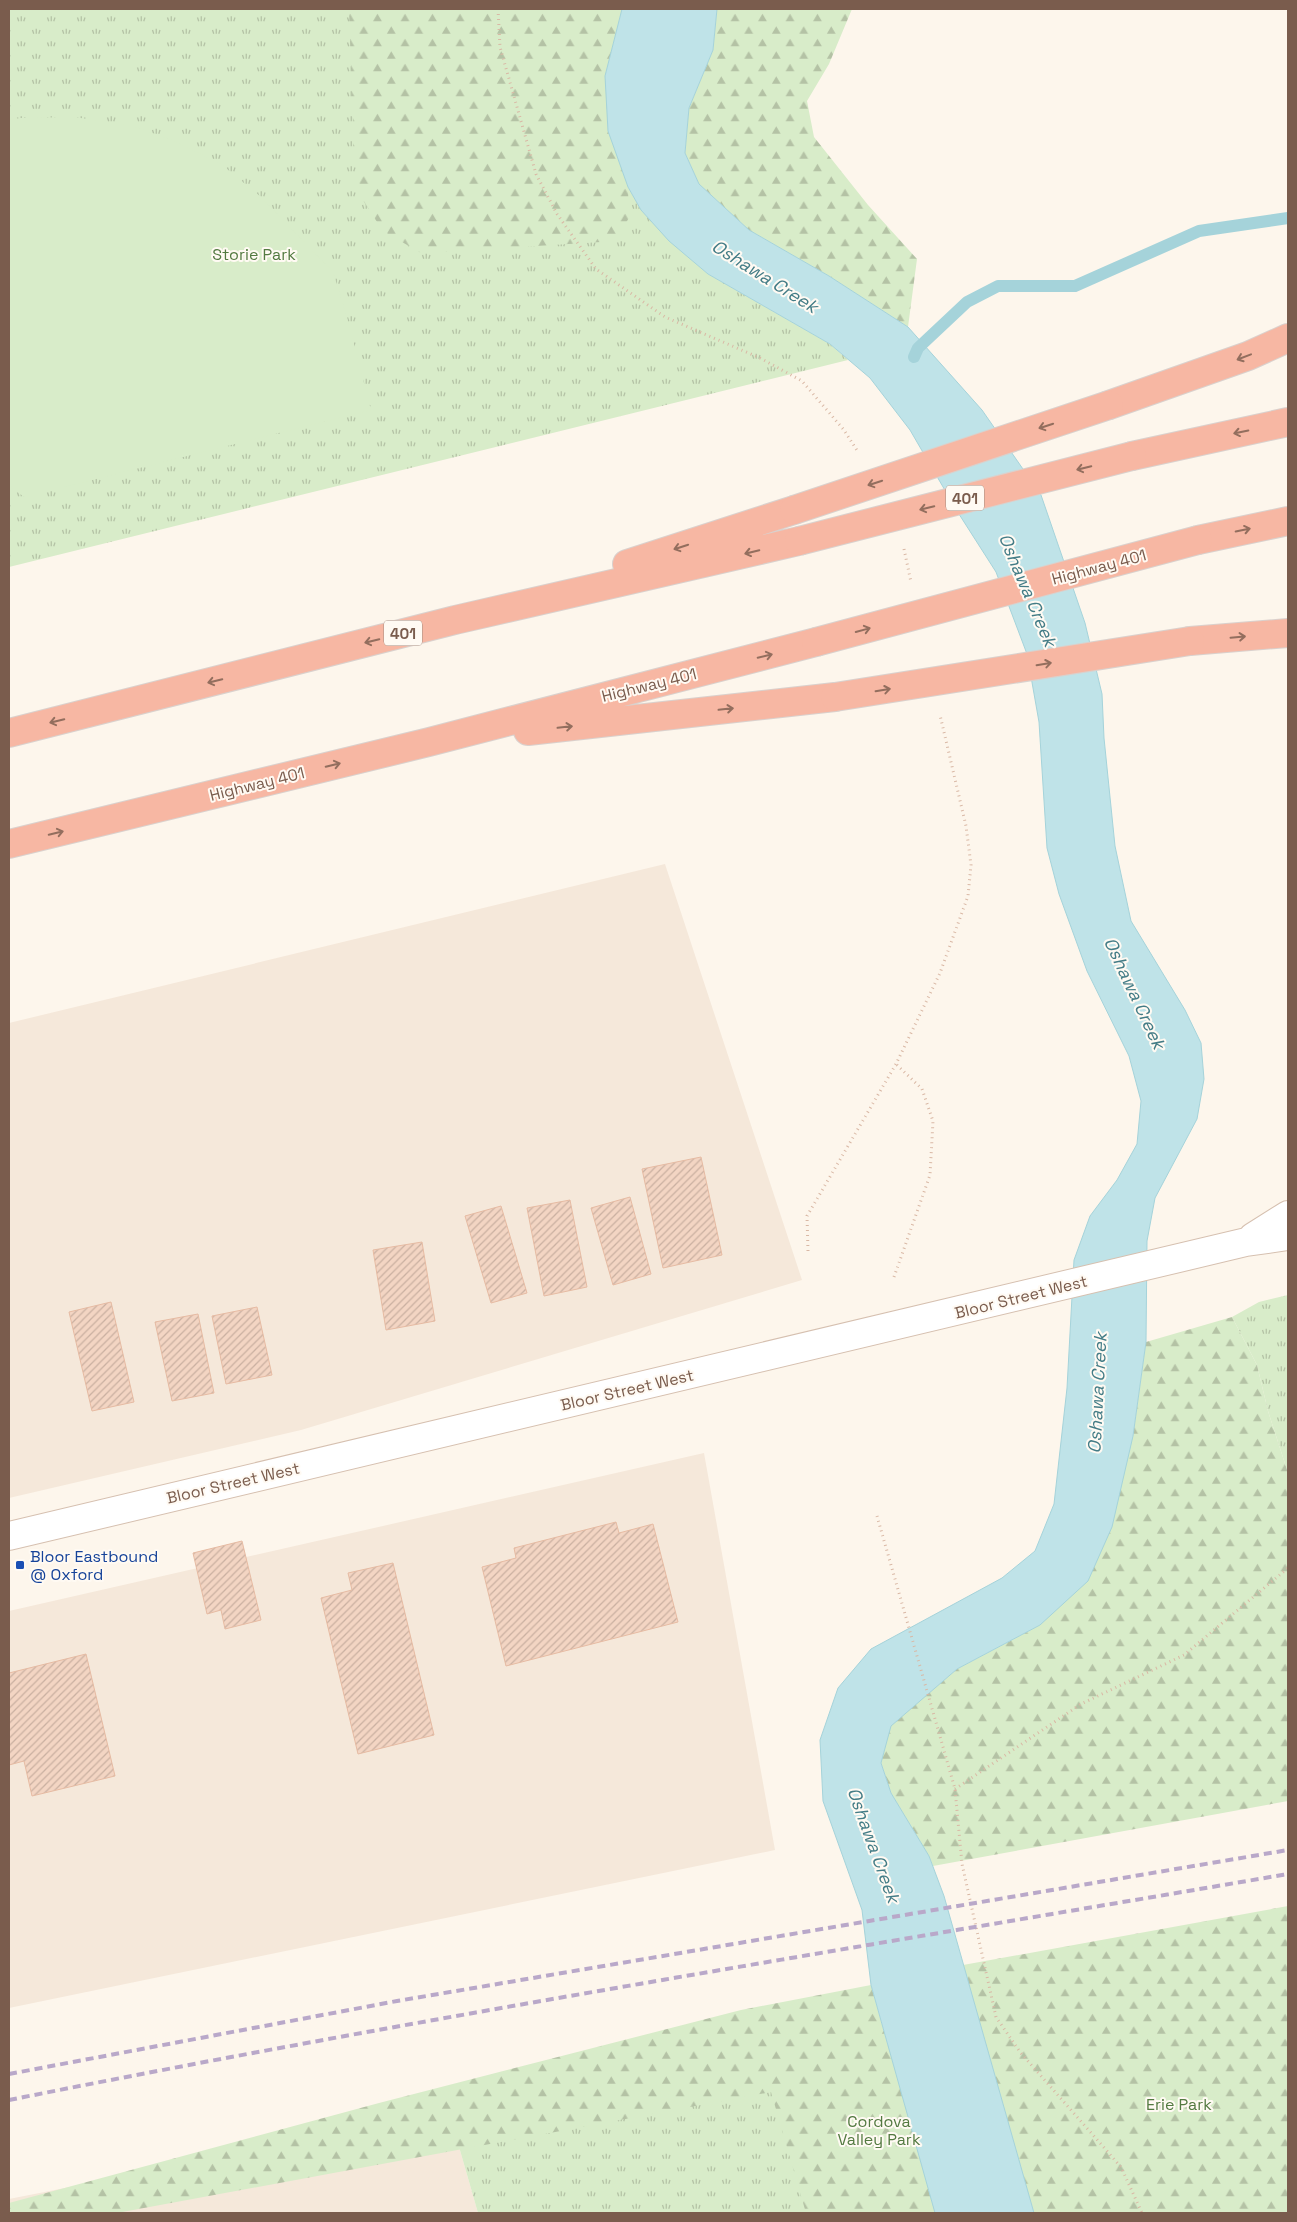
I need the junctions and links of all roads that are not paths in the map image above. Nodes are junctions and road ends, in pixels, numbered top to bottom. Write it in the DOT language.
graph roads {
  1 [pos="1288,338"];
  2 [pos="1288,422"];
  3 [pos="1288,521"];
  4 [pos="455,620"];
  5 [pos="1288,633"];
  6 [pos="9,733"];
  7 [pos="429,742"];
  8 [pos="9,844"];
  9 [pos="1288,1215"];
  10 [pos="1288,1236"];
  11 [pos="1246,1242"];
  12 [pos="9,1536"];
  1 -- 4 [label="highway, one-way, bridge"];
  2 -- 4 [label="highway, 401, one-way, bridge"];
  7 -- 3 [label="highway, Highway 401, one-way, bridge"];
  4 -- 6 [label="highway, 401, one-way"];
  7 -- 5 [label="highway, one-way, bridge"];
  8 -- 7 [label="highway, Highway 401, one-way"];
  9 -- 11 [label="main road, Bloor Street West"];
  10 -- 11 [label="main road, Bloor Street West"];
  11 -- 12 [label="main road, Bloor Street West"];
}
